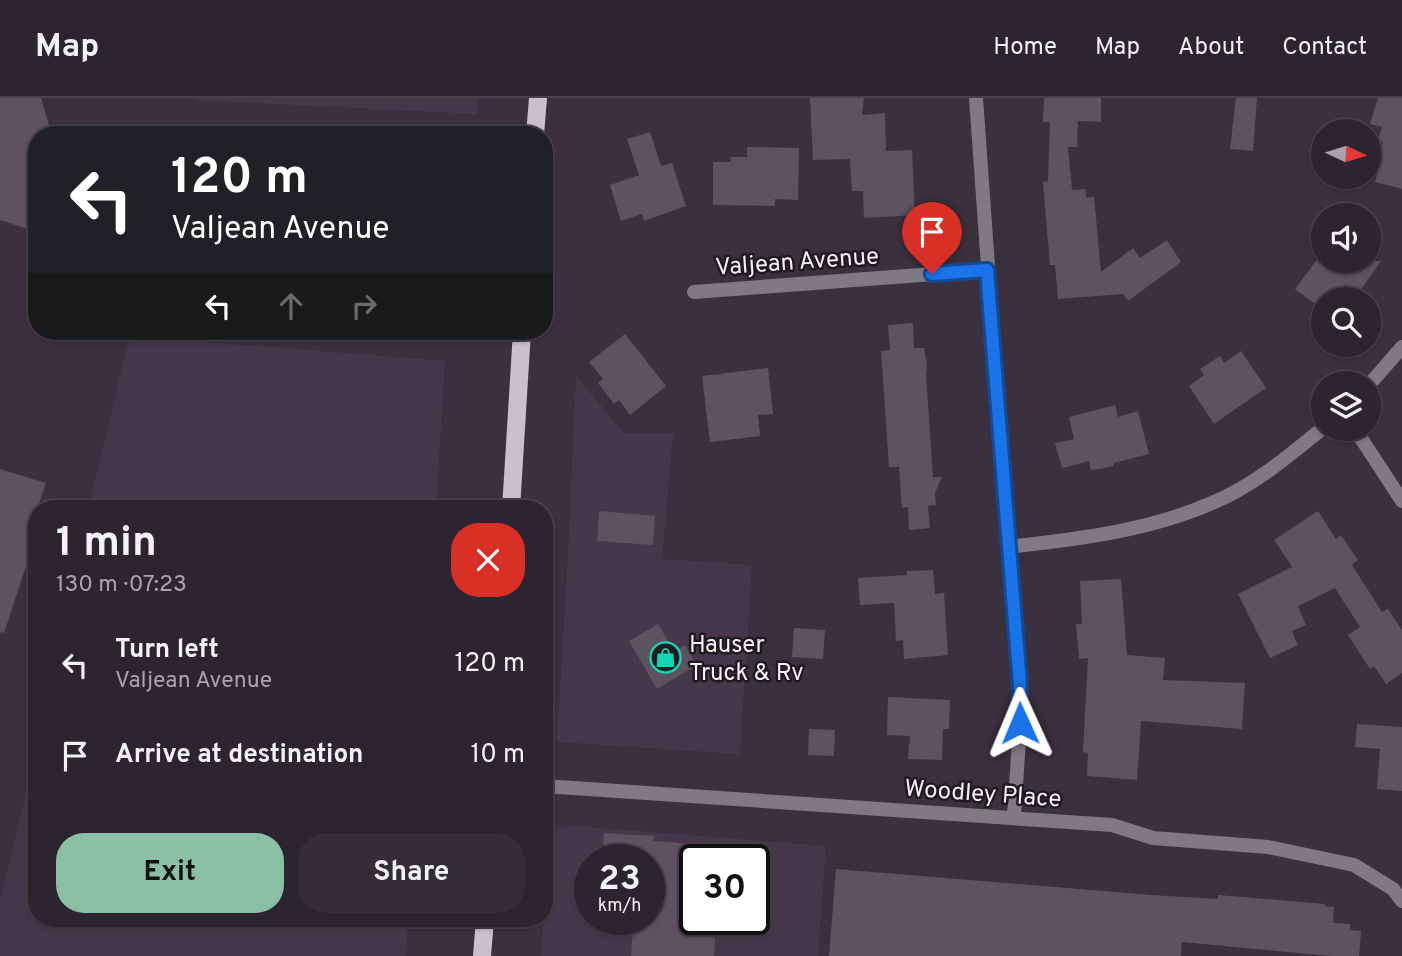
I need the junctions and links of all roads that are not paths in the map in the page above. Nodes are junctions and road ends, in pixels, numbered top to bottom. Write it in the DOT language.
graph roads {
  1 [pos="538,98"];
  2 [pos="976,98"];
  3 [pos="536,126"];
  4 [pos="987,270"];
  5 [pos="694,292"];
  6 [pos="521,340"];
  7 [pos="1402,347"];
  8 [pos="1381,371"];
  9 [pos="1311,438"];
  10 [pos="1363,441"];
  11 [pos="512,500"];
  12 [pos="1402,501"];
  13 [pos="1008,547"];
  14 [pos="553,787"];
  15 [pos="1014,817"];
  16 [pos="1402,901"];
  17 [pos="484,927"];
  18 [pos="482,956"];
  1 -- 3 [label="main road"];
  2 -- 4 [label="street"];
  4 -- 5 [label="street, Valjean Avenue"];
  4 -- 13 [label="street"];
  6 -- 11 [label="main road"];
  7 -- 8 [label="street"];
  9 -- 13 [label="street"];
  10 -- 12 [label="street"];
  13 -- 15 [label="street"];
  14 -- 15 [label="street, Woodley Place"];
  15 -- 16 [label="street, Woodley Place"];
  17 -- 18 [label="main road"];
}
